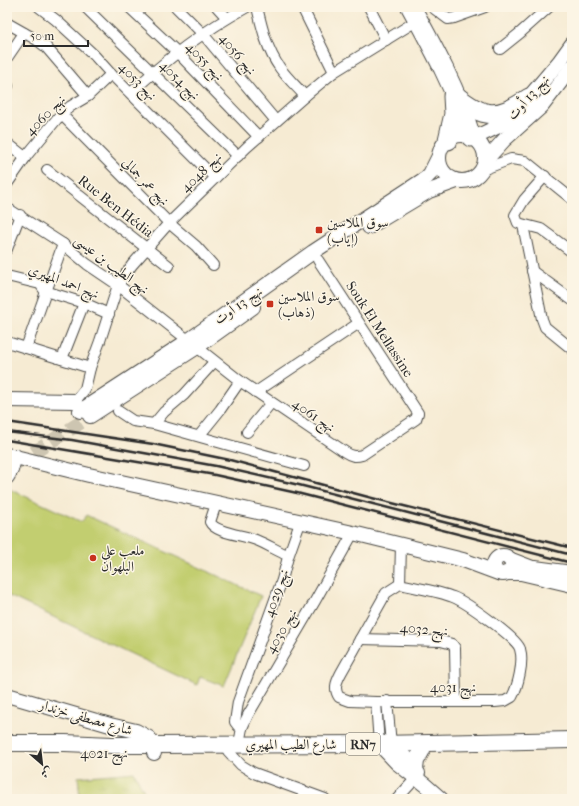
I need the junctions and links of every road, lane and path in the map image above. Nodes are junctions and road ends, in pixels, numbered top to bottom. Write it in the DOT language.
graph roads {
  1 [pos="38,7"];
  2 [pos="85,7"];
  3 [pos="129,7"];
  4 [pos="176,7"];
  5 [pos="217,7"];
  6 [pos="247,7"];
  7 [pos="257,7"];
  8 [pos="302,7"];
  9 [pos="369,7"];
  10 [pos="485,7"];
  11 [pos="549,7"];
  12 [pos="435,8"];
  13 [pos="415,14"];
  14 [pos="227,18"];
  15 [pos="7,24"];
  16 [pos="24,33"];
  17 [pos="203,34"];
  18 [pos="386,40"];
  19 [pos="572,44"];
  20 [pos="500,49"];
  21 [pos="177,52"];
  22 [pos="7,58"];
  23 [pos="572,67"];
  24 [pos="334,72"];
  25 [pos="111,74"];
  26 [pos="152,74"];
  27 [pos="454,92"];
  28 [pos="131,93"];
  29 [pos="88,96"];
  30 [pos="305,96"];
  31 [pos="529,98"];
  32 [pos="61,114"];
  33 [pos="276,121"];
  34 [pos="259,137"];
  35 [pos="473,138"];
  36 [pos="7,144"];
  37 [pos="443,148"];
  38 [pos="238,156"];
  39 [pos="25,157"];
  40 [pos="484,166"];
  41 [pos="47,170"];
  42 [pos="545,176"];
  43 [pos="215,178"];
  44 [pos="457,181"];
  45 [pos="7,184"];
  46 [pos="572,199"];
  47 [pos="7,209"];
  48 [pos="20,215"];
  49 [pos="169,224"];
  50 [pos="523,225"];
  51 [pos="63,244"];
  52 [pos="147,248"];
  53 [pos="7,249"];
  54 [pos="572,252"];
  55 [pos="318,260"];
  56 [pos="212,265"];
  57 [pos="169,266"];
  58 [pos="532,271"];
  59 [pos="7,276"];
  60 [pos="118,285"];
  61 [pos="45,291"];
  62 [pos="572,300"];
  63 [pos="84,303"];
  64 [pos="109,314"];
  65 [pos="359,323"];
  66 [pos="7,342"];
  67 [pos="193,344"];
  68 [pos="26,348"];
  69 [pos="572,348"];
  70 [pos="62,359"];
  71 [pos="214,362"];
  72 [pos="90,368"];
  73 [pos="240,381"];
  74 [pos="256,392"];
  75 [pos="7,400"];
  76 [pos="271,403"];
  77 [pos="81,410"];
  78 [pos="118,411"];
  79 [pos="418,413"];
  80 [pos="154,424"];
  81 [pos="247,432"];
  82 [pos="199,436"];
  83 [pos="11,455"];
  84 [pos="304,466"];
  85 [pos="7,477"];
  86 [pos="216,504"];
  87 [pos="300,523"];
  88 [pos="352,533"];
  89 [pos="401,545"];
  90 [pos="288,557"];
  91 [pos="504,558"];
  92 [pos="463,560"];
  93 [pos="526,570"];
  94 [pos="502,573"];
  95 [pos="572,573"];
  96 [pos="572,580"];
  97 [pos="400,584"];
  98 [pos="572,585"];
  99 [pos="572,591"];
  100 [pos="360,639"];
  101 [pos="7,695"];
  102 [pos="387,701"];
  103 [pos="456,701"];
  104 [pos="376,702"];
  105 [pos="242,728"];
  106 [pos="572,740"];
  107 [pos="7,743"];
  108 [pos="388,747"];
  109 [pos="233,748"];
  110 [pos="154,749"];
  111 [pos="572,749"];
  112 [pos="422,750"];
  113 [pos="7,753"];
  114 [pos="419,777"];
  115 [pos="325,799"];
  116 [pos="397,799"];
  117 [pos="441,799"];
  1 -- 25 [label="street, نهج 4053"];
  2 -- 26 [label="street, نهج 4054"];
  3 -- 21 [label="street, نهج 4055"];
  4 -- 17 [label="street, نهج 4056"];
  5 -- 14 [label="street"];
  6 -- 14 [label="street"];
  7 -- 30 [label="street"];
  8 -- 24 [label="street"];
  9 -- 18 [label="street"];
  10 -- 12 [label="street"];
  11 -- 20 [label="street"];
  13 -- 18 [label="street, نهج 4048"];
  13 -- 27 [label="highway"];
  14 -- 17 [label="street"];
  15 -- 16 [label="street"];
  16 -- 22 [label="street"];
  16 -- 29 [label="street"];
  17 -- 21 [label="street"];
  17 -- 33 [label="street, نهج 4056"];
  18 -- 24 [label="street, نهج 4048"];
  19 -- 31 [label="main road, نهج 13 أوت"];
  21 -- 26 [label="street"];
  21 -- 34 [label="street, نهج 4055"];
  23 -- 40 [label="main road, نهج 13 أوت"];
  24 -- 30 [label="street, نهج 4048"];
  25 -- 28 [label="street, نهج 4053"];
  25 -- 29 [label="street, نهج 4060"];
  26 -- 28 [label="street"];
  26 -- 38 [label="street, نهج 4054"];
  27 -- 31 [label="highway"];
  27 -- 35 [label="highway"];
  27 -- 37 [label="highway"];
  28 -- 43 [label="street, نهج 4053"];
  29 -- 32 [label="street, نهج 4060"];
  30 -- 33 [label="street, نهج 4048"];
  31 -- 35 [label="main road, نهج 13 أوت"];
  32 -- 39 [label="street, نهج 4060"];
  32 -- 49 [label="street, نهج عمر جمالي"];
  33 -- 34 [label="street, نهج 4048"];
  34 -- 38 [label="street, نهج 4048"];
  35 -- 37 [label="main road"];
  35 -- 40 [label="main road"];
  36 -- 39 [label="street"];
  37 -- 44 [label="main road"];
  37 -- 67 [label="main road, نهج 13 أوت"];
  38 -- 43 [label="street, نهج 4048"];
  39 -- 45 [label="street, نهج 4060"];
  40 -- 42 [label="street"];
  40 -- 44 [label="main road"];
  41 -- 52 [label="street, Rue Ben Hédia"];
  42 -- 46 [label="street"];
  42 -- 50 [label="street"];
  43 -- 49 [label="street, نهج 4048"];
  44 -- 55 [label="main road, نهج 13 أوت"];
  47 -- 48 [label="street, نهج الطيب بن عيسى"];
  48 -- 51 [label="street, نهج الطيب بن عيسى"];
  48 -- 53 [label="street"];
  49 -- 52 [label="street, نهج 4048"];
  49 -- 56 [label="street, نهج عمر جمالي"];
  50 -- 54 [label="street"];
  50 -- 58 [label="street"];
  51 -- 60 [label="street, نهج الطيب بن عيسى"];
  51 -- 61 [label="street"];
  52 -- 57 [label="street, Rue Ben Hédia"];
  52 -- 60 [label="street, نهج 4048"];
  55 -- 65 [label="street, Souk El Mellassine"];
  55 -- 67 [label="main road, نهج 13 أوت"];
  58 -- 62 [label="street"];
  58 -- 69 [label="street"];
  59 -- 61 [label="street, نهج احمد المهيري"];
  60 -- 64 [label="street, نهج 4048"];
  60 -- 67 [label="street, نهج الطيب بن عيسى"];
  61 -- 63 [label="street, نهج احمد المهيري"];
  61 -- 68 [label="street"];
  63 -- 64 [label="street, نهج احمد المهيري"];
  63 -- 70 [label="street"];
  64 -- 72 [label="street, نهج 4048"];
  65 -- 74 [label="street"];
  65 -- 79 [label="street, Souk El Mellassine"];
  66 -- 68 [label="street"];
  67 -- 71 [label="street, نهج 4061"];
  67 -- 77 [label="main road"];
  68 -- 70 [label="street"];
  70 -- 72 [label="street"];
  71 -- 73 [label="street, نهج 4061"];
  71 -- 80 [label="street"];
  72 -- 77 [label="street, نهج 4048"];
  73 -- 74 [label="street, نهج 4061"];
  73 -- 82 [label="street"];
  74 -- 76 [label="street, نهج 4061"];
  75 -- 77 [label="main road"];
  76 -- 79 [label="street, نهج 4061"];
  76 -- 81 [label="street"];
  78 -- 80 [label="street"];
  80 -- 82 [label="street"];
  82 -- 84 [label="street"];
  83 -- 85 [label="main road"];
  83 -- 86 [label="main road"];
  86 -- 87 [label="main road"];
  86 -- 90 [label="street, نهج 4029"];
  87 -- 88 [label="main road"];
  87 -- 90 [label="street"];
  88 -- 89 [label="main road"];
  88 -- 105 [label="street, نهج 4030"];
  89 -- 92 [label="main road"];
  89 -- 97 [label="street"];
  90 -- 105 [label="street, نهج 4029"];
  91 -- 92 [label="main road"];
  91 -- 93 [label="main road"];
  91 -- 94 [label="main road"];
  92 -- 94 [label="main road"];
  93 -- 94 [label="main road"];
  93 -- 95 [label="main road"];
  93 -- 96 [label="main road"];
  93 -- 98 [label="main road"];
  93 -- 99 [label="main road"];
  97 -- 100 [label="street, نهج 4031"];
  97 -- 103 [label="street, نهج 4031"];
  100 -- 103 [label="street, نهج 4032"];
  100 -- 104 [label="street, نهج 4031"];
  101 -- 110 [label="main road, شارع مصطفى خزندار"];
  102 -- 103 [label="street, نهج 4031"];
  102 -- 104 [label="street, نهج 4031"];
  102 -- 108 [label="street"];
  104 -- 108 [label="street"];
  105 -- 109 [label="street, نهج 4030"];
  106 -- 108 [label="main road, شارع الطيب المهيري / RN7"];
  107 -- 110 [label="main road, نهج 4021 / RN7"];
  108 -- 109 [label="main road, شارع الطيب المهيري / RN7"];
  108 -- 112 [label="main road, شارع الطيب المهيري / RN7"];
  108 -- 114 [label="main road"];
  109 -- 110 [label="main road, شارع الطيب المهيري / RN7"];
  109 -- 115 [label="street"];
  110 -- 113 [label="main road, نهج 4021 / RN7"];
  111 -- 112 [label="main road, شارع الطيب المهيري / RN7"];
  112 -- 114 [label="main road"];
  114 -- 116 [label="street"];
  114 -- 117 [label="main road"];
}
